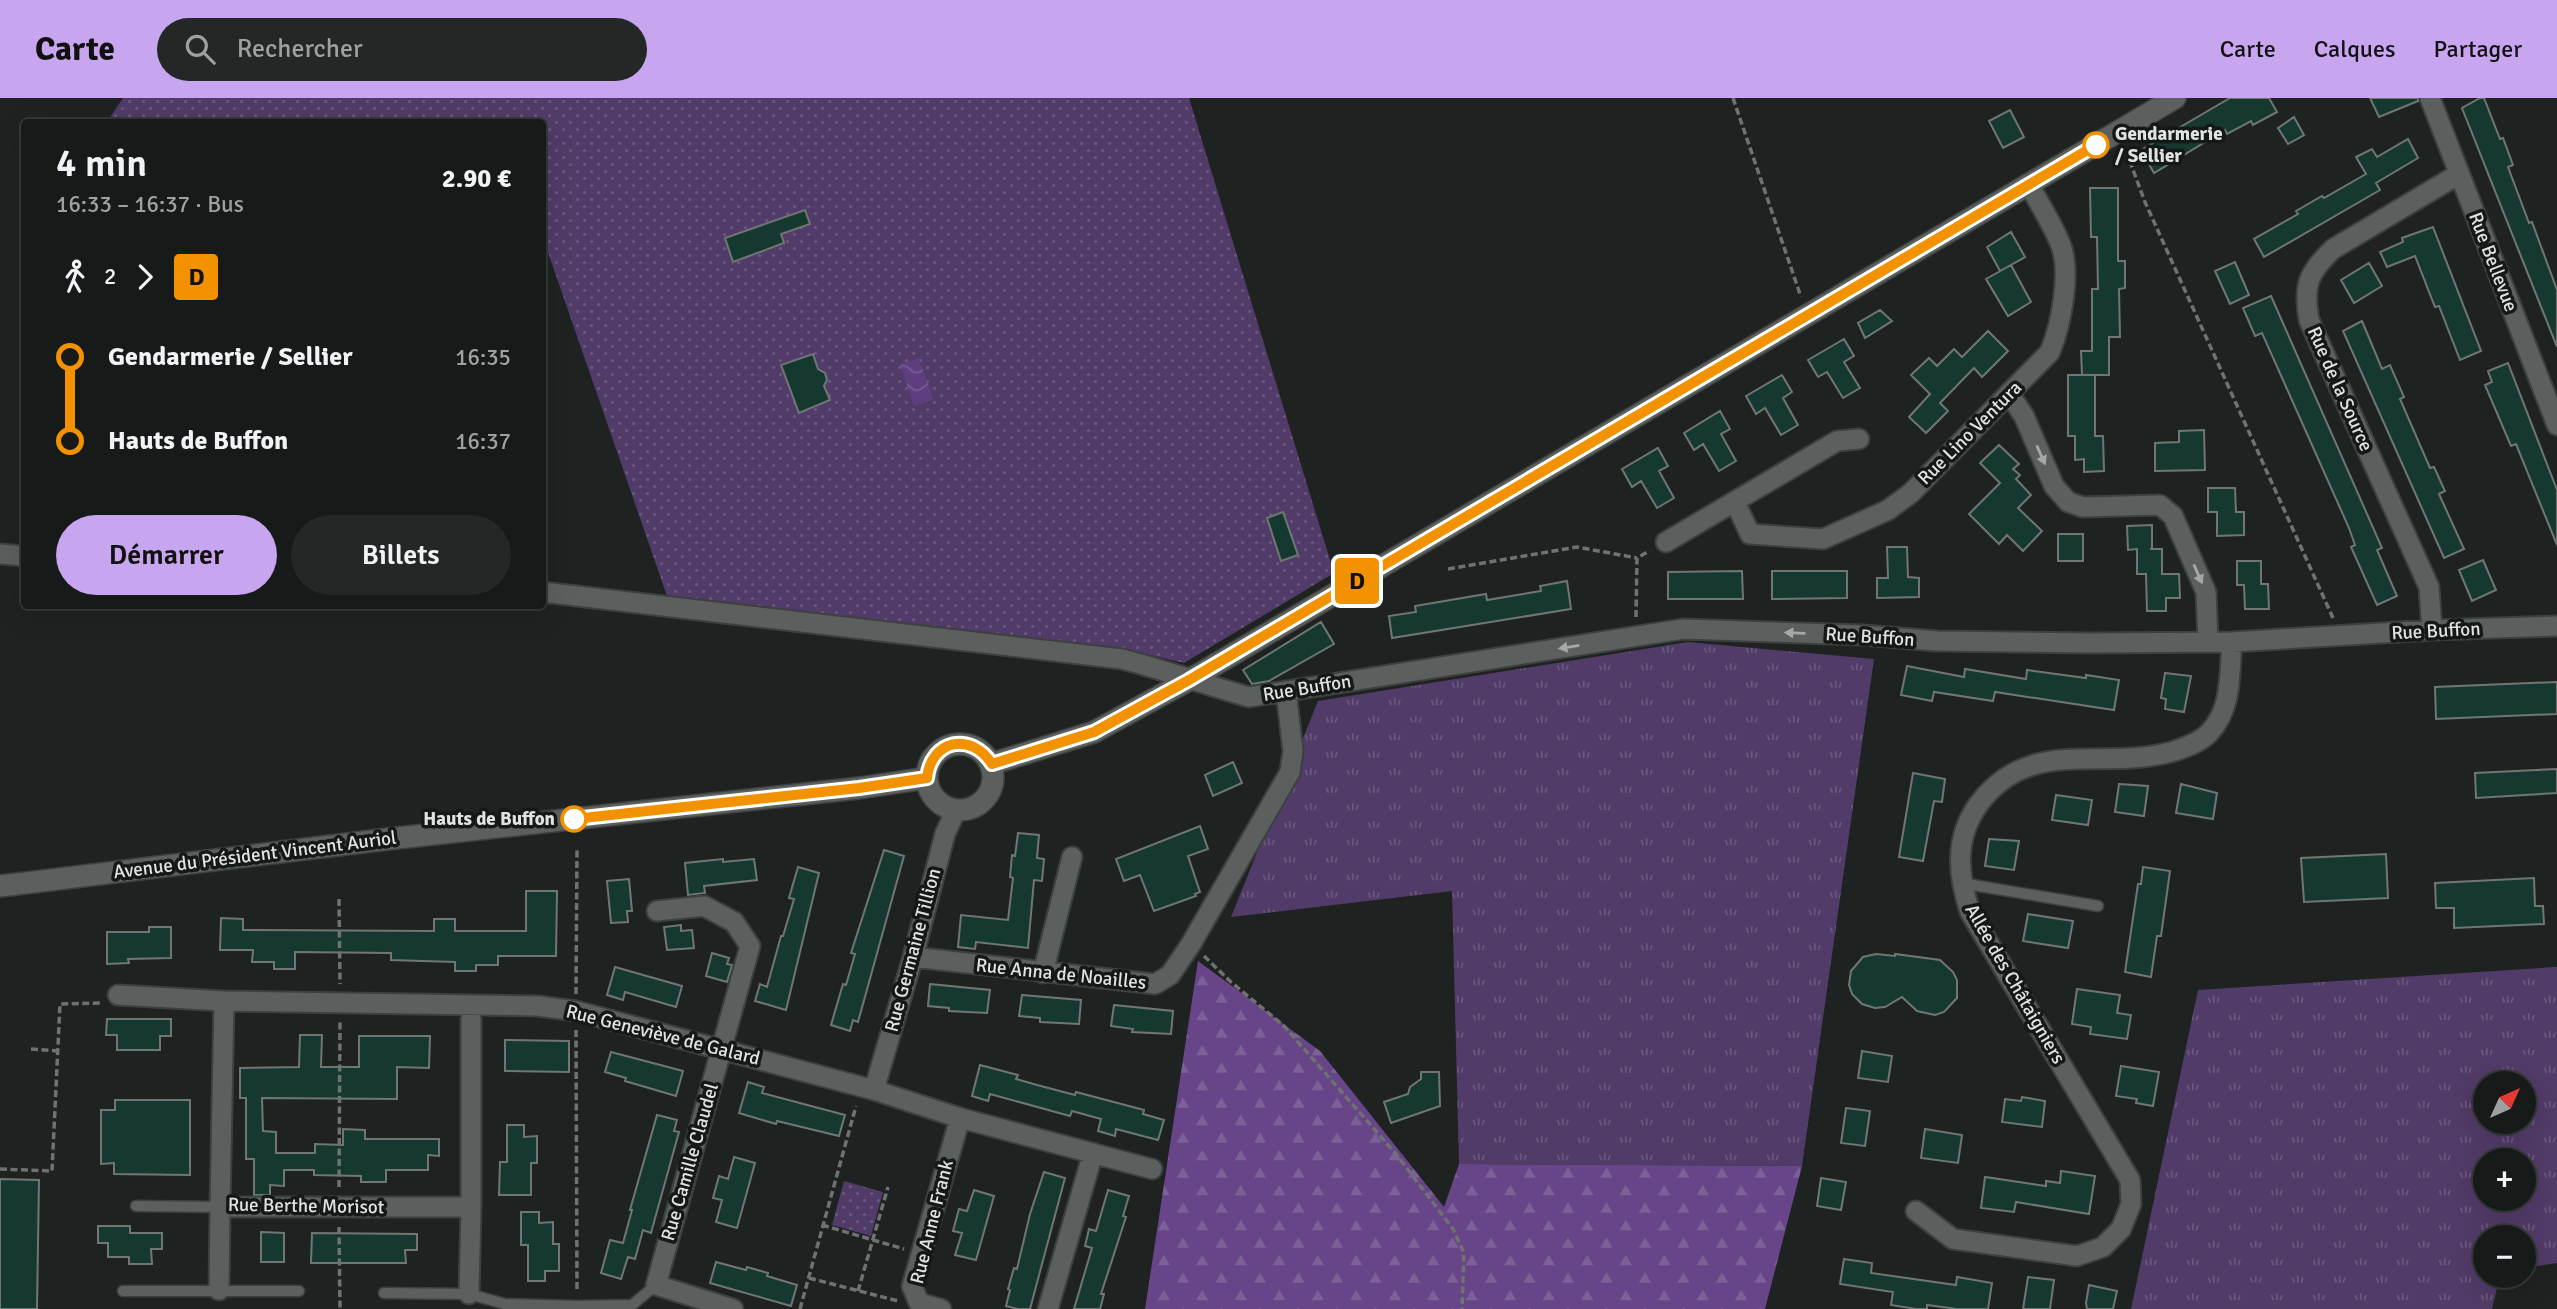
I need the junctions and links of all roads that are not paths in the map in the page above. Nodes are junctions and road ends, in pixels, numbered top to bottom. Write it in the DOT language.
graph roads {
  1 [pos="2175,98"];
  2 [pos="2430,98"];
  3 [pos="2459,174"];
  4 [pos="2029,184"];
  5 [pos="2010,395"];
  6 [pos="2557,425"];
  7 [pos="1859,439"];
  8 [pos="1735,502"];
  9 [pos="1666,542"];
  10 [pos="0,554"];
  11 [pos="21,556"];
  12 [pos="546,592"];
  13 [pos="2557,626"];
  14 [pos="2432,630"];
  15 [pos="2208,642"];
  16 [pos="2232,642"];
  17 [pos="1189,680"];
  18 [pos="1286,691"];
  19 [pos="992,764"];
  20 [pos="927,778"];
  21 [pos="956,810"];
  22 [pos="1072,857"];
  23 [pos="1961,883"];
  24 [pos="0,886"];
  25 [pos="2098,906"];
  26 [pos="657,911"];
  27 [pos="913,957"];
  28 [pos="1043,973"];
  29 [pos="118,995"];
  30 [pos="224,1001"];
  31 [pos="471,1005"];
  32 [pos="723,1049"];
  33 [pos="868,1089"];
  34 [pos="960,1118"];
  35 [pos="1093,1153"];
  36 [pos="1152,1169"];
  37 [pos="136,1206"];
  38 [pos="220,1207"];
  39 [pos="471,1207"];
  40 [pos="1916,1211"];
  41 [pos="656,1285"];
  42 [pos="219,1290"];
  43 [pos="123,1291"];
  44 [pos="299,1292"];
  45 [pos="384,1293"];
  46 [pos="469,1294"];
  47 [pos="575,1307"];
  48 [pos="733,1309"];
  49 [pos="941,1309"];
  50 [pos="1048,1309"];
  1 -- 4 [label="main road"];
  2 -- 3 [label="street, Rue Bellevue"];
  3 -- 6 [label="street, Rue Bellevue"];
  3 -- 14 [label="street, Rue de la Source"];
  4 -- 5 [label="street, Rue Lino Ventura"];
  4 -- 17 [label="main road"];
  5 -- 8 [label="street, Rue Lino Ventura"];
  5 -- 15 [label="street, one-way"];
  7 -- 8 [label="street"];
  8 -- 9 [label="street"];
  10 -- 11 [label="street"];
  12 -- 17 [label="street, Rue Buffon"];
  13 -- 14 [label="street, Rue Buffon"];
  14 -- 16 [label="street, Rue Buffon"];
  15 -- 16 [label="street, Rue Buffon"];
  15 -- 18 [label="street, Rue Buffon, one-way"];
  16 -- 23 [label="street, Allée des Châtaigniers"];
  17 -- 18 [label="street, Rue Buffon"];
  17 -- 19 [label="main road"];
  18 -- 28 [label="street, Rue Anna de Noailles"];
  19 -- 20 [label="main road"];
  19 -- 21 [label="main road"];
  20 -- 21 [label="main road"];
  20 -- 24 [label="main road, Avenue du Président Vincent Auriol"];
  21 -- 27 [label="street, Rue Germaine Tillion"];
  22 -- 28 [label="street"];
  23 -- 25 [label="lane"];
  23 -- 40 [label="street, Allée des Châtaigniers"];
  26 -- 32 [label="street, Rue Camille Claudel"];
  27 -- 28 [label="street, Rue Anna de Noailles"];
  27 -- 33 [label="street, Rue Germaine Tillion"];
  29 -- 30 [label="street, Rue Geneviève de Galard"];
  30 -- 31 [label="street, Rue Geneviève de Galard"];
  30 -- 38 [label="street, Rue Berthe Morisot"];
  31 -- 32 [label="street, Rue Geneviève de Galard"];
  31 -- 39 [label="street"];
  32 -- 33 [label="street, Rue Geneviève de Galard"];
  32 -- 41 [label="street, Rue Camille Claudel"];
  33 -- 34 [label="street, Rue Geneviève de Galard"];
  34 -- 35 [label="street, Rue Geneviève de Galard"];
  34 -- 49 [label="street, Rue Anne Frank"];
  35 -- 36 [label="street, Rue Geneviève de Galard"];
  35 -- 50 [label="street"];
  37 -- 38 [label="lane"];
  38 -- 39 [label="street, Rue Berthe Morisot"];
  38 -- 42 [label="street"];
  39 -- 46 [label="street"];
  41 -- 47 [label="lane"];
  41 -- 48 [label="street"];
  42 -- 43 [label="lane"];
  42 -- 44 [label="lane"];
  45 -- 46 [label="lane"];
  46 -- 47 [label="lane"];
}
